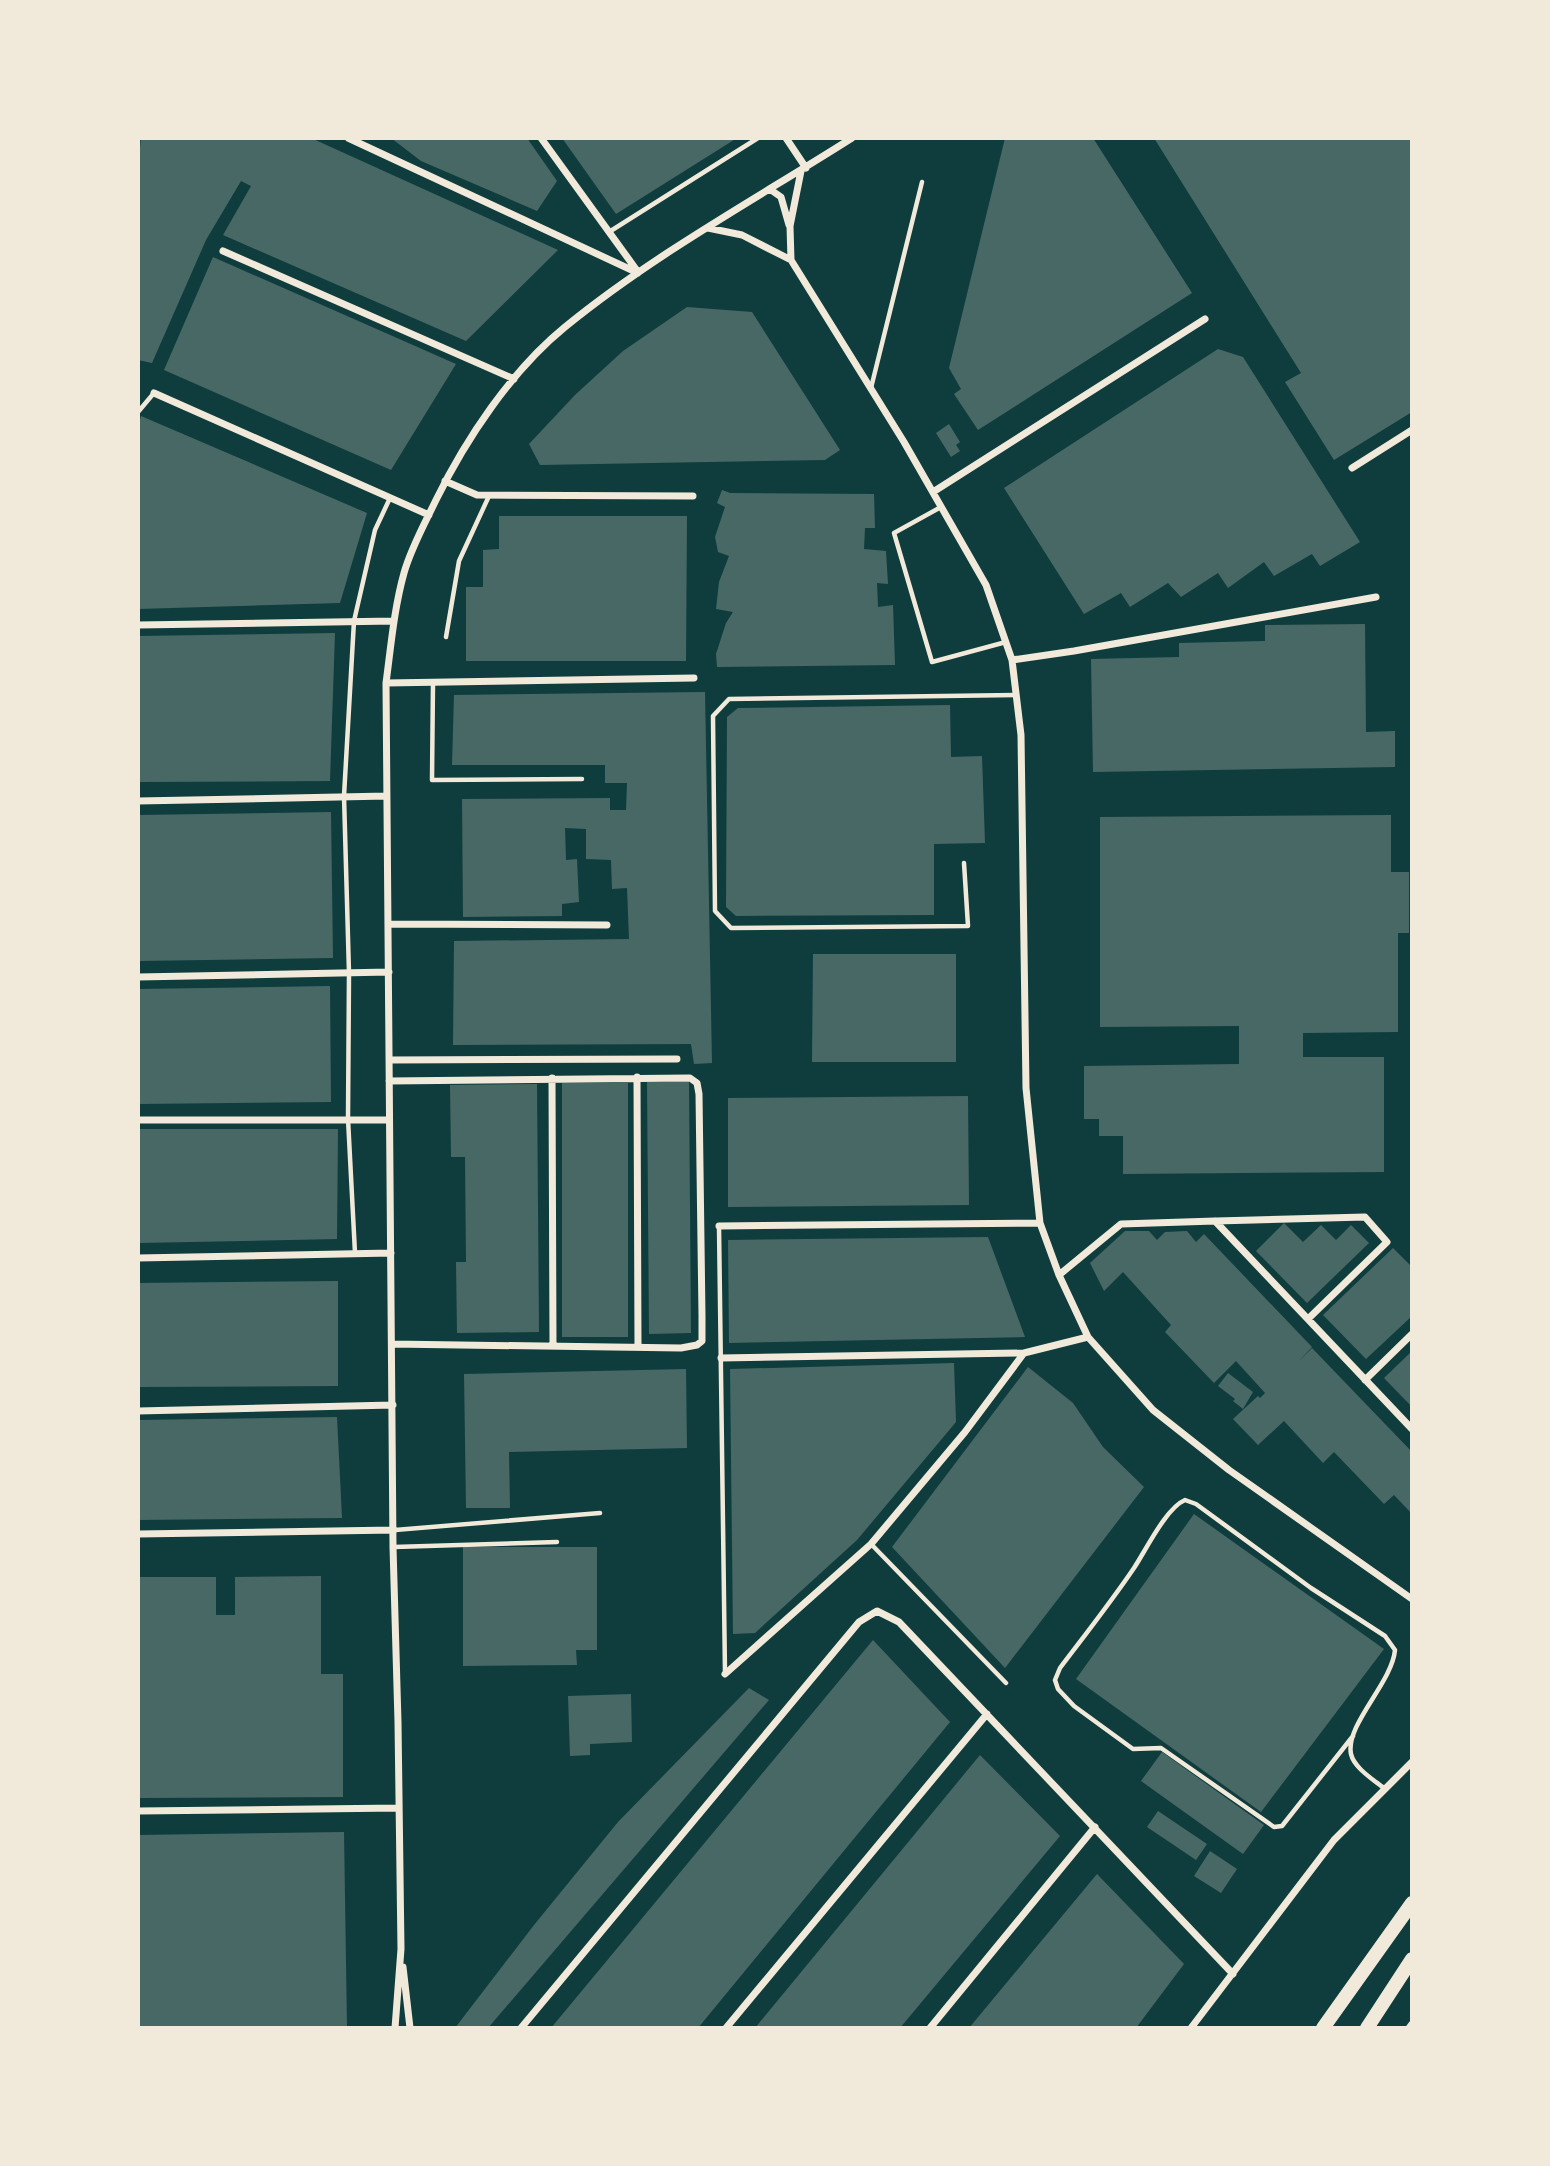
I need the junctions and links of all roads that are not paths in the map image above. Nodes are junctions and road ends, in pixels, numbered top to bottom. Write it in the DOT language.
graph roads {
  1 [pos="348,138"];
  2 [pos="541,138"];
  3 [pos="758,138"];
  4 [pos="786,138"];
  5 [pos="852,138"];
  6 [pos="804,169"];
  7 [pos="922,182"];
  8 [pos="771,190"];
  9 [pos="790,226"];
  10 [pos="708,228"];
  11 [pos="609,232"];
  12 [pos="223,251"];
  13 [pos="791,260"];
  14 [pos="638,273"];
  15 [pos="1205,319"];
  16 [pos="514,379"];
  17 [pos="871,389"];
  18 [pos="154,393"];
  19 [pos="138,412"];
  20 [pos="1412,430"];
  21 [pos="1352,468"];
  22 [pos="445,481"];
  23 [pos="933,492"];
  24 [pos="489,495"];
  25 [pos="693,496"];
  26 [pos="390,498"];
  27 [pos="941,507"];
  28 [pos="429,515"];
  29 [pos="1376,597"];
  30 [pos="354,621"];
  31 [pos="394,621"];
  32 [pos="138,625"];
  33 [pos="446,637"];
  34 [pos="1006,642"];
  35 [pos="1012,660"];
  36 [pos="694,678"];
  37 [pos="433,682"];
  38 [pos="386,683"];
  39 [pos="1016,695"];
  40 [pos="582,779"];
  41 [pos="344,796"];
  42 [pos="387,796"];
  43 [pos="138,801"];
  44 [pos="964,863"];
  45 [pos="388,924"];
  46 [pos="607,925"];
  47 [pos="389,972"];
  48 [pos="349,973"];
  49 [pos="138,977"];
  50 [pos="677,1059"];
  51 [pos="389,1060"];
  52 [pos="637,1077"];
  53 [pos="552,1078"];
  54 [pos="389,1081"];
  55 [pos="348,1119"];
  56 [pos="138,1120"];
  57 [pos="389,1120"];
  58 [pos="1215,1222"];
  59 [pos="1040,1223"];
  60 [pos="719,1226"];
  61 [pos="355,1253"];
  62 [pos="391,1253"];
  63 [pos="138,1258"];
  64 [pos="1059,1275"];
  65 [pos="1308,1319"];
  66 [pos="1412,1334"];
  67 [pos="1088,1337"];
  68 [pos="392,1344"];
  69 [pos="553,1345"];
  70 [pos="638,1347"];
  71 [pos="1024,1353"];
  72 [pos="721,1358"];
  73 [pos="1365,1380"];
  74 [pos="393,1405"];
  75 [pos="138,1411"];
  76 [pos="1411,1428"];
  77 [pos="600,1513"];
  78 [pos="394,1530"];
  79 [pos="138,1534"];
  80 [pos="557,1542"];
  81 [pos="872,1544"];
  82 [pos="393,1547"];
  83 [pos="1412,1599"];
  84 [pos="725,1674"];
  85 [pos="1006,1683"];
  86 [pos="986,1714"];
  87 [pos="1353,1735"];
  88 [pos="1412,1762"];
  89 [pos="1385,1789"];
  90 [pos="398,1808"];
  91 [pos="138,1811"];
  92 [pos="1095,1827"];
  93 [pos="1412,1903"];
  94 [pos="401,1949"];
  95 [pos="1412,1959"];
  96 [pos="1233,1973"];
  97 [pos="395,2028"];
  98 [pos="410,2028"];
  99 [pos="521,2028"];
  100 [pos="726,2028"];
  101 [pos="930,2028"];
  102 [pos="1191,2028"];
  103 [pos="1323,2028"];
  104 [pos="1367,2028"];
  1 -- 14 [label="street"];
  2 -- 11 [label="street"];
  3 -- 11 [label="lane"];
  4 -- 6 [label="street"];
  5 -- 6 [label="street"];
  6 -- 8 [label="street"];
  6 -- 9 [label="street"];
  7 -- 17 [label="lane"];
  8 -- 9 [label="street"];
  8 -- 10 [label="street"];
  9 -- 13 [label="street"];
  10 -- 13 [label="street"];
  10 -- 14 [label="street"];
  11 -- 14 [label="street"];
  12 -- 16 [label="street"];
  13 -- 17 [label="street"];
  14 -- 16 [label="street"];
  15 -- 23 [label="street"];
  16 -- 22 [label="street"];
  17 -- 23 [label="street"];
  18 -- 19 [label="lane"];
  18 -- 26 [label="street"];
  20 -- 21 [label="street"];
  22 -- 24 [label="street"];
  22 -- 28 [label="street"];
  23 -- 27 [label="street"];
  24 -- 25 [label="street"];
  24 -- 33 [label="lane"];
  26 -- 28 [label="street"];
  26 -- 30 [label="lane"];
  27 -- 34 [label="street"];
  27 -- 34 [label="lane"];
  28 -- 31 [label="street"];
  29 -- 35 [label="street"];
  30 -- 31 [label="street"];
  30 -- 32 [label="street"];
  30 -- 41 [label="lane"];
  31 -- 38 [label="street"];
  34 -- 35 [label="street"];
  35 -- 39 [label="street"];
  36 -- 37 [label="street"];
  37 -- 38 [label="street"];
  37 -- 40 [label="lane"];
  38 -- 42 [label="street"];
  39 -- 44 [label="lane"];
  39 -- 59 [label="street"];
  41 -- 42 [label="street"];
  41 -- 43 [label="street"];
  41 -- 48 [label="lane"];
  42 -- 45 [label="street"];
  45 -- 46 [label="street"];
  45 -- 47 [label="street"];
  47 -- 48 [label="street"];
  47 -- 51 [label="street"];
  48 -- 49 [label="street"];
  48 -- 55 [label="lane"];
  50 -- 51 [label="street"];
  51 -- 54 [label="street"];
  52 -- 53 [label="street"];
  52 -- 70 [label="street"];
  52 -- 70 [label="street"];
  53 -- 54 [label="street"];
  53 -- 69 [label="street"];
  54 -- 57 [label="street"];
  55 -- 56 [label="street"];
  55 -- 57 [label="street"];
  55 -- 61 [label="lane"];
  57 -- 62 [label="street"];
  58 -- 64 [label="street"];
  58 -- 65 [label="street"];
  58 -- 65 [label="street"];
  59 -- 60 [label="street"];
  59 -- 64 [label="street"];
  60 -- 72 [label="lane"];
  61 -- 62 [label="street"];
  61 -- 63 [label="street"];
  62 -- 68 [label="street"];
  64 -- 67 [label="street"];
  65 -- 73 [label="street"];
  66 -- 73 [label="street"];
  67 -- 71 [label="street"];
  67 -- 83 [label="street"];
  68 -- 69 [label="street"];
  68 -- 74 [label="street"];
  69 -- 70 [label="street"];
  71 -- 72 [label="street"];
  71 -- 81 [label="street"];
  72 -- 84 [label="lane"];
  73 -- 76 [label="street"];
  74 -- 75 [label="street"];
  74 -- 78 [label="street"];
  77 -- 78 [label="lane"];
  78 -- 79 [label="street"];
  78 -- 82 [label="street"];
  80 -- 82 [label="lane"];
  81 -- 84 [label="street"];
  81 -- 85 [label="lane"];
  82 -- 90 [label="street"];
  86 -- 92 [label="street"];
  86 -- 99 [label="street"];
  86 -- 100 [label="street"];
  87 -- 87 [label="lane"];
  87 -- 89 [label="lane"];
  88 -- 89 [label="street"];
  89 -- 96 [label="street"];
  90 -- 91 [label="street"];
  90 -- 94 [label="street"];
  92 -- 96 [label="street"];
  92 -- 101 [label="street"];
  93 -- 103 [label="main road"];
  94 -- 97 [label="street"];
  94 -- 98 [label="street"];
  95 -- 104 [label="main road"];
  96 -- 102 [label="street"];
}
